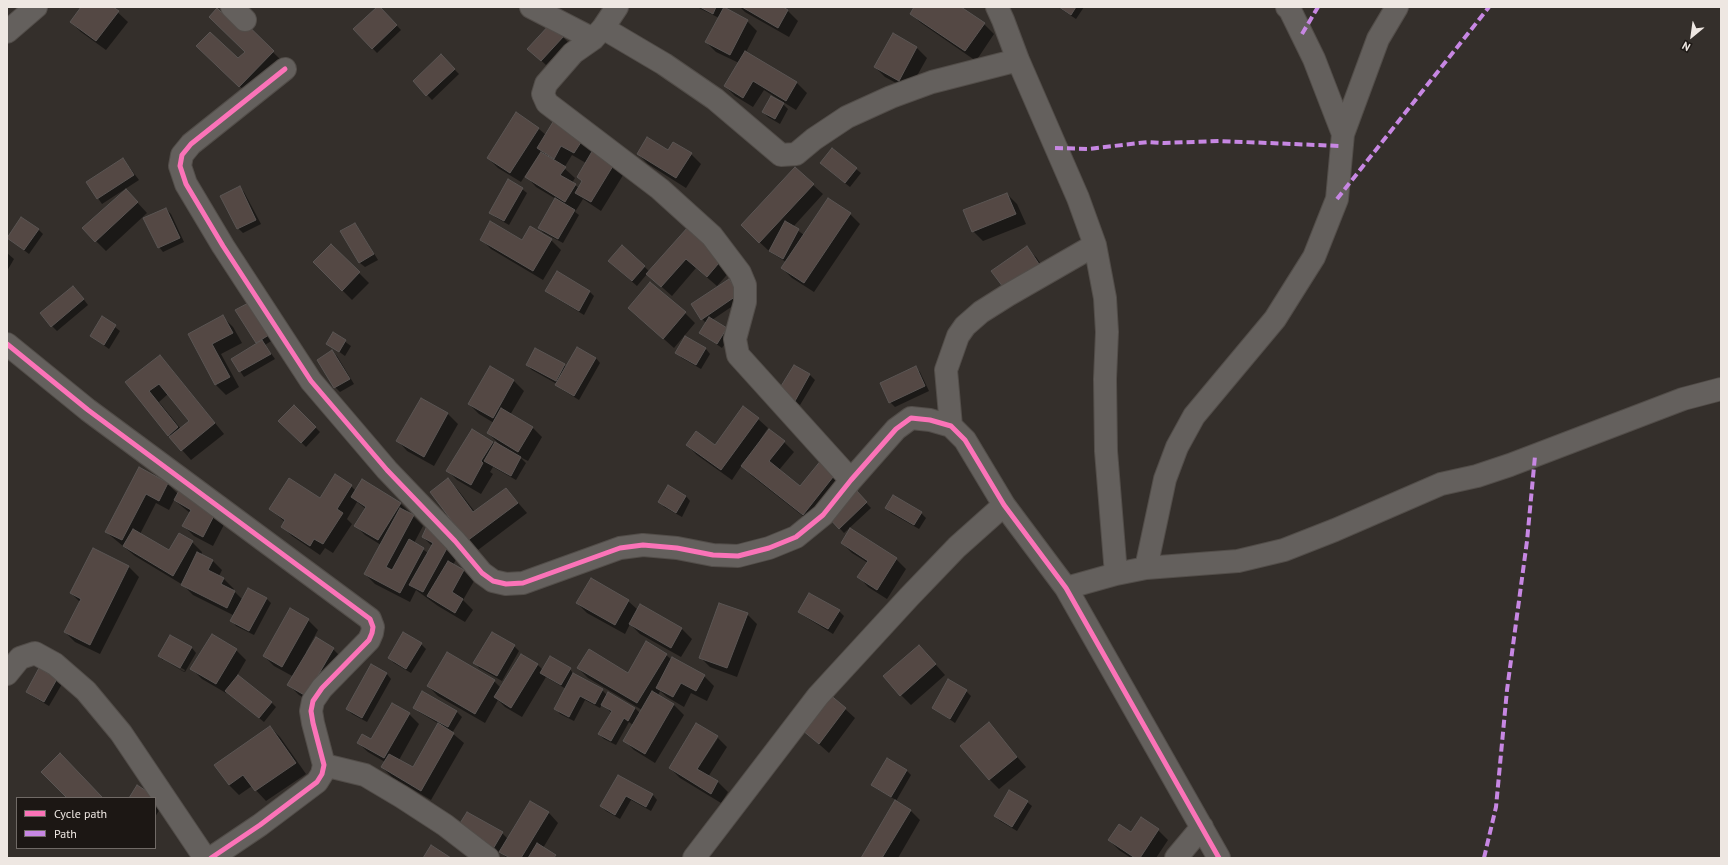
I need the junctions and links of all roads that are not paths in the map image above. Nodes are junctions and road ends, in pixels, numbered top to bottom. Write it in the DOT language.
graph roads {
  1 [pos="36,7"];
  2 [pos="531,7"];
  3 [pos="617,7"];
  4 [pos="997,7"];
  5 [pos="1287,7"];
  6 [pos="1397,7"];
  7 [pos="7,32"];
  8 [pos="598,34"];
  9 [pos="1018,60"];
  10 [pos="285,69"];
  11 [pos="1343,134"];
  12 [pos="1095,245"];
  13 [pos="7,344"];
  14 [pos="1721,389"];
  15 [pos="951,426"];
  16 [pos="851,480"];
  17 [pos="1004,505"];
  18 [pos="1146,568"];
  19 [pos="1116,574"];
  20 [pos="1066,588"];
  21 [pos="7,674"];
  22 [pos="324,765"];
  23 [pos="1202,827"];
  24 [pos="205,858"];
  25 [pos="211,858"];
  26 [pos="488,858"];
  27 [pos="694,858"];
  28 [pos="1176,858"];
  29 [pos="1219,858"];
  1 -- 7 [label="street"];
  2 -- 8 [label="street"];
  3 -- 8 [label="street"];
  4 -- 9 [label="street"];
  5 -- 11 [label="street"];
  6 -- 11 [label="street"];
  8 -- 9 [label="street"];
  8 -- 16 [label="street"];
  9 -- 12 [label="street"];
  10 -- 16 [label="street"];
  11 -- 18 [label="street"];
  12 -- 15 [label="street"];
  12 -- 19 [label="street"];
  13 -- 22 [label="street"];
  14 -- 18 [label="street"];
  15 -- 16 [label="street"];
  15 -- 17 [label="street"];
  17 -- 20 [label="street"];
  17 -- 27 [label="street"];
  18 -- 19 [label="street"];
  19 -- 20 [label="street"];
  20 -- 23 [label="street"];
  21 -- 24 [label="street"];
  22 -- 25 [label="street"];
  22 -- 26 [label="street"];
  23 -- 28 [label="street"];
  23 -- 29 [label="street"];
}
